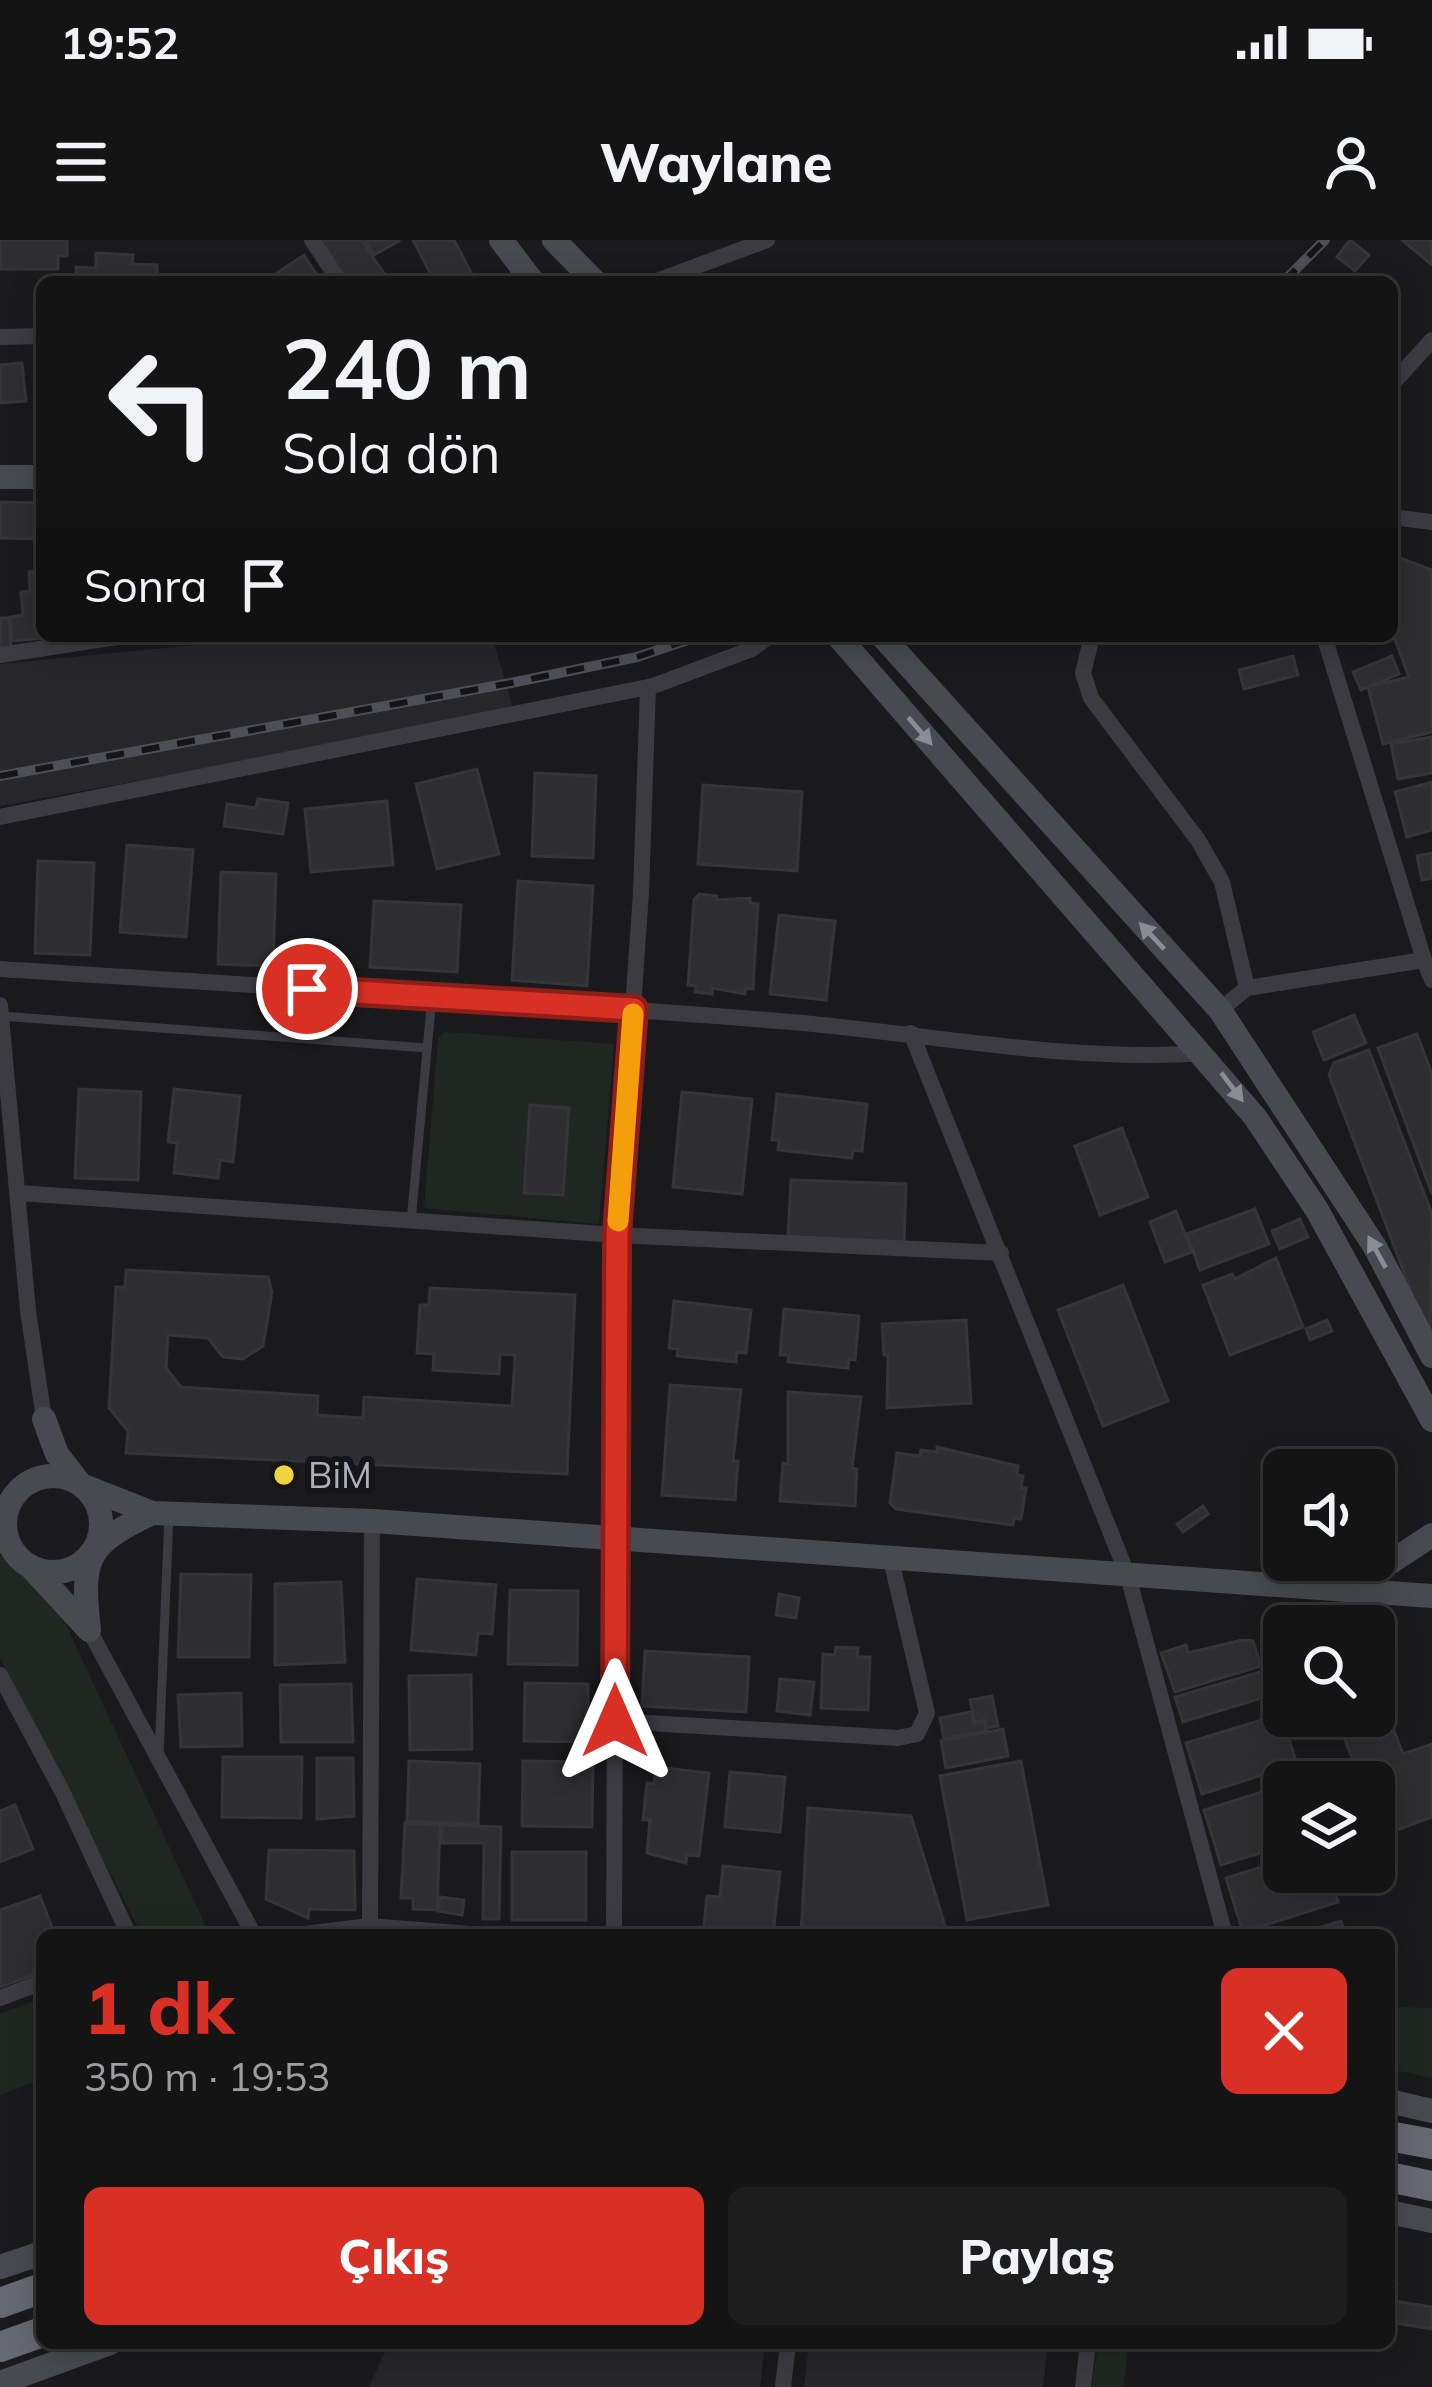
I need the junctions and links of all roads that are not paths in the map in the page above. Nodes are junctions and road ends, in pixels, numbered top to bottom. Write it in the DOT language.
graph roads {
  1 [pos="312,240"];
  2 [pos="501,240"];
  3 [pos="554,240"];
  4 [pos="767,240"];
  5 [pos="336,276"];
  6 [pos="528,276"];
  7 [pos="585,276"];
  8 [pos="670,276"];
  9 [pos="36,336"];
  10 [pos="0,337"];
  11 [pos="1432,340"];
  12 [pos="1398,377"];
  13 [pos="0,477"];
  14 [pos="36,477"];
  15 [pos="1398,519"];
  16 [pos="1432,522"];
  17 [pos="84,642"];
  18 [pos="762,642"];
  19 [pos="844,642"];
  20 [pos="887,642"];
  21 [pos="1091,642"];
  22 [pos="1326,642"];
  23 [pos="0,655"];
  24 [pos="648,687"];
  25 [pos="0,817"];
  26 [pos="1428,961"];
  27 [pos="0,969"];
  28 [pos="1432,980"];
  29 [pos="1247,988"];
  30 [pos="432,997"];
  31 [pos="0,1005"];
  32 [pos="634,1009"];
  33 [pos="1220,1010"];
  34 [pos="1,1016"];
  35 [pos="910,1033"];
  36 [pos="427,1048"];
  37 [pos="1204,1053"];
  38 [pos="19,1193"];
  39 [pos="411,1221"];
  40 [pos="617,1234"];
  41 [pos="1001,1253"];
  42 [pos="1432,1356"];
  43 [pos="44,1419"];
  44 [pos="1432,1420"];
  45 [pos="81,1485"];
  46 [pos="11,1495"];
  47 [pos="160,1514"];
  48 [pos="372,1521"];
  49 [pos="1432,1535"];
  50 [pos="4,1538"];
  51 [pos="614,1541"];
  52 [pos="88,1557"];
  53 [pos="891,1560"];
  54 [pos="29,1565"];
  55 [pos="1128,1576"];
  56 [pos="1326,1590"];
  57 [pos="1432,1596"];
  58 [pos="89,1630"];
  59 [pos="0,1675"];
  60 [pos="615,1721"];
  61 [pos="159,1766"];
  62 [pos="370,1926"];
  63 [pos="125,1929"];
  64 [pos="251,1929"];
  65 [pos="345,1929"];
  66 [pos="407,1929"];
  67 [pos="614,1929"];
  68 [pos="1223,1929"];
  69 [pos="36,1984"];
  70 [pos="0,1998"];
  71 [pos="1395,2102"];
  72 [pos="1432,2111"];
  73 [pos="1395,2137"];
  74 [pos="1432,2144"];
  75 [pos="1395,2178"];
  76 [pos="1432,2186"];
  77 [pos="1395,2213"];
  78 [pos="1432,2221"];
  79 [pos="36,2255"];
  80 [pos="0,2267"];
  81 [pos="36,2290"];
  82 [pos="0,2303"];
  83 [pos="36,2334"];
  84 [pos="0,2347"];
  85 [pos="94,2349"];
  86 [pos="787,2349"];
  87 [pos="1087,2349"];
  88 [pos="0,2383"];
  89 [pos="783,2387"];
  90 [pos="1083,2387"];
  1 -- 5 [label="street"];
  2 -- 6 [label="main road"];
  3 -- 7 [label="main road"];
  4 -- 8 [label="street"];
  9 -- 10 [label="street"];
  11 -- 12 [label="street"];
  13 -- 14 [label="main road"];
  15 -- 16 [label="street"];
  17 -- 23 [label="street"];
  18 -- 24 [label="street"];
  19 -- 37 [label="main road, one-way"];
  33 -- 20 [label="main road, one-way"];
  21 -- 29 [label="street"];
  22 -- 26 [label="street"];
  24 -- 25 [label="street"];
  24 -- 32 [label="street"];
  26 -- 28 [label="street"];
  26 -- 29 [label="street"];
  27 -- 30 [label="street"];
  29 -- 33 [label="street"];
  30 -- 32 [label="street"];
  30 -- 36 [label="lane"];
  31 -- 34 [label="street"];
  32 -- 35 [label="street"];
  32 -- 40 [label="street"];
  42 -- 33 [label="main road, one-way"];
  34 -- 36 [label="lane"];
  34 -- 38 [label="street"];
  35 -- 37 [label="street"];
  35 -- 41 [label="street"];
  36 -- 39 [label="lane"];
  37 -- 44 [label="main road, one-way"];
  38 -- 39 [label="street"];
  38 -- 43 [label="street"];
  39 -- 40 [label="street"];
  40 -- 41 [label="street"];
  40 -- 51 [label="street"];
  41 -- 55 [label="street"];
  43 -- 45 [label="main road"];
  43 -- 46 [label="main road"];
  45 -- 46 [label="main road"];
  45 -- 47 [label="main road"];
  45 -- 52 [label="main road"];
  46 -- 50 [label="main road"];
  47 -- 48 [label="main road"];
  47 -- 52 [label="main road"];
  47 -- 61 [label="lane"];
  48 -- 51 [label="main road"];
  48 -- 62 [label="street"];
  49 -- 56 [label="main road"];
  50 -- 54 [label="main road"];
  51 -- 53 [label="main road"];
  51 -- 60 [label="street"];
  52 -- 54 [label="main road"];
  52 -- 58 [label="main road"];
  53 -- 55 [label="main road"];
  53 -- 60 [label="street"];
  54 -- 58 [label="main road"];
  55 -- 56 [label="main road"];
  55 -- 68 [label="street"];
  56 -- 57 [label="main road"];
  58 -- 61 [label="street"];
  59 -- 63 [label="street"];
  60 -- 67 [label="street"];
  61 -- 64 [label="street"];
  62 -- 65 [label="street"];
  62 -- 66 [label="street"];
  69 -- 70 [label="street"];
  71 -- 72 [label="main road"];
  73 -- 74 [label="highway"];
  75 -- 76 [label="highway"];
  77 -- 78 [label="main road"];
  79 -- 80 [label="main road"];
  81 -- 82 [label="highway"];
  83 -- 84 [label="highway"];
  85 -- 88 [label="main road"];
  86 -- 89 [label="street"];
  87 -- 90 [label="street"];
}
